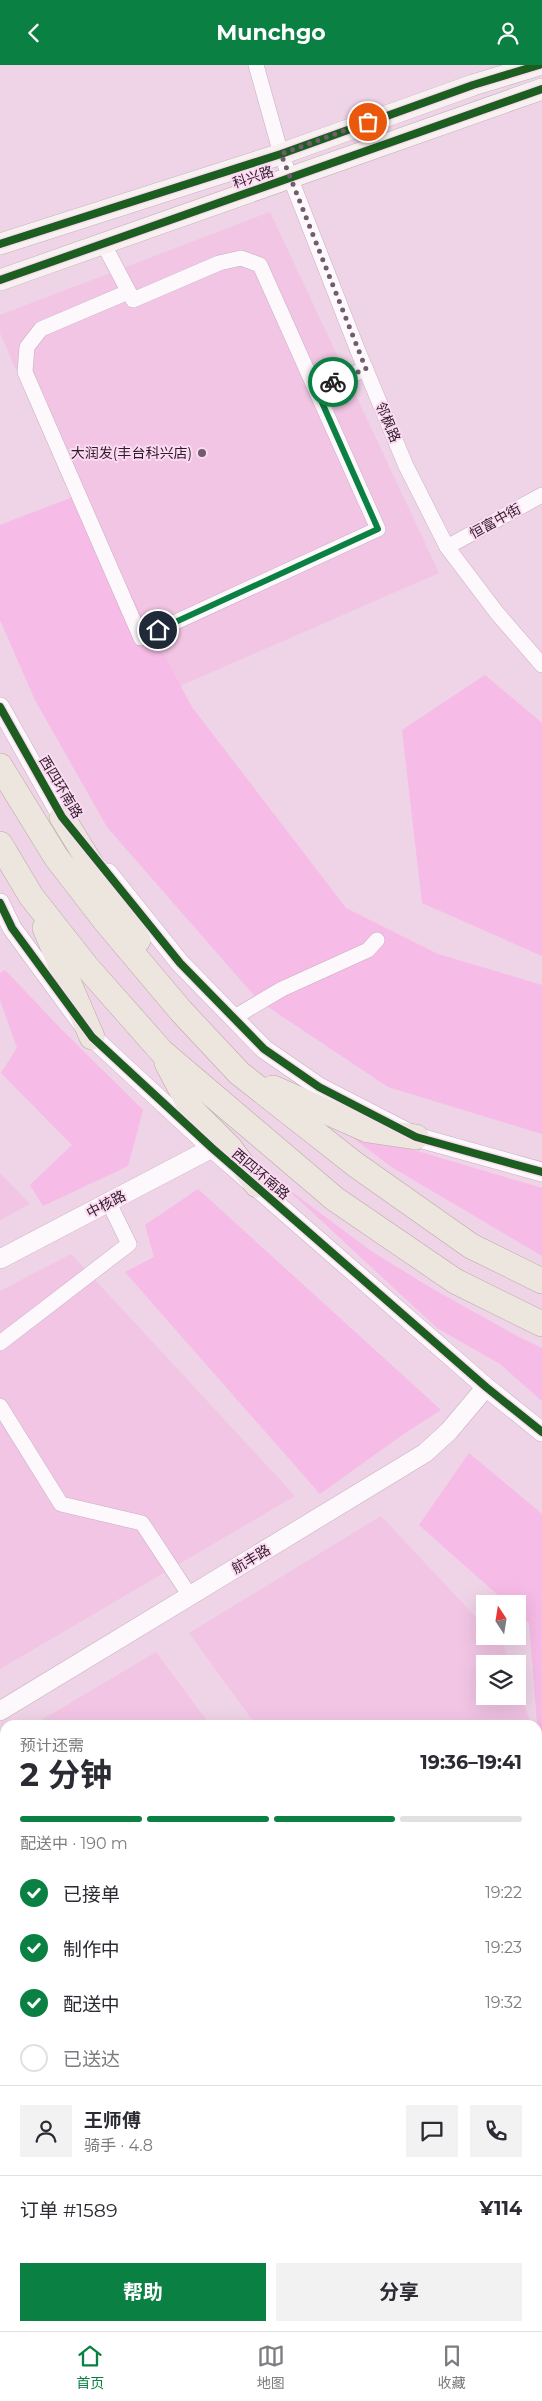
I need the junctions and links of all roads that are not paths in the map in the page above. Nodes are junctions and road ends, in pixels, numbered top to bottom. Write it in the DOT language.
graph roads {
  1 [pos="256,65"];
  2 [pos="539,65"];
  3 [pos="542,89"];
  4 [pos="281,154"];
  5 [pos="292,179"];
  6 [pos="103,243"];
  7 [pos="0,244"];
  8 [pos="0,280"];
  9 [pos="130,296"];
  10 [pos="366,369"];
  11 [pos="316,389"];
  12 [pos="542,495"];
  13 [pos="447,547"];
  14 [pos="542,665"];
  15 [pos="0,707"];
  16 [pos="0,766"];
  17 [pos="62,817"];
  18 [pos="0,843"];
  19 [pos="31,896"];
  20 [pos="0,903"];
  21 [pos="377,940"];
  22 [pos="181,1011"];
  23 [pos="233,1018"];
  24 [pos="92,1037"];
  25 [pos="162,1051"];
  26 [pos="239,1073"];
  27 [pos="416,1137"];
  28 [pos="212,1148"];
  29 [pos="542,1173"];
  30 [pos="257,1185"];
  31 [pos="109,1203"];
  32 [pos="0,1259"];
  33 [pos="542,1281"];
  34 [pos="542,1324"];
  35 [pos="0,1343"];
  36 [pos="486,1387"];
  37 [pos="0,1406"];
  38 [pos="523,1416"];
  39 [pos="542,1419"];
  40 [pos="542,1432"];
  41 [pos="190,1596"];
  42 [pos="0,1711"];
  1 -- 4 [label="street, 邻枫路"];
  2 -- 4 [label="main road, 科兴路"];
  3 -- 5 [label="main road, 科兴路"];
  4 -- 5 [label="street, 邻枫路"];
  4 -- 7 [label="main road, 科兴路"];
  5 -- 6 [label="main road, 科兴路"];
  5 -- 10 [label="street, 邻枫路"];
  6 -- 8 [label="main road, 科兴路"];
  6 -- 9 [label="street"];
  9 -- 11 [label="street"];
  9 -- 11 [label="street"];
  10 -- 11 [label="street"];
  10 -- 13 [label="street, 邻枫路"];
  12 -- 13 [label="street, 恒富中街"];
  13 -- 14 [label="street, 邻枫路"];
  15 -- 17 [label="street, 西四环南路"];
  16 -- 22 [label="highway"];
  17 -- 22 [label="highway"];
  17 -- 23 [label="street, 西四环南路"];
  18 -- 19 [label="highway, 西四环南路"];
  19 -- 24 [label="highway"];
  19 -- 25 [label="highway, 西四环南路"];
  20 -- 24 [label="street, 西四环南路"];
  21 -- 23 [label="street"];
  22 -- 26 [label="highway"];
  23 -- 27 [label="street, 西四环南路"];
  24 -- 28 [label="street, 西四环南路"];
  25 -- 30 [label="highway"];
  25 -- 34 [label="highway, 西四环南路"];
  26 -- 27 [label="highway"];
  26 -- 33 [label="highway"];
  27 -- 29 [label="street, 西四环南路"];
  28 -- 30 [label="street, 西四环南路"];
  28 -- 31 [label="street, 中核路"];
  30 -- 36 [label="street, 西四环南路"];
  31 -- 32 [label="street, 中核路"];
  31 -- 35 [label="street"];
  36 -- 38 [label="street, 西四环南路"];
  36 -- 41 [label="street, 航丰路"];
  37 -- 41 [label="street"];
  38 -- 39 [label="street"];
  38 -- 40 [label="street, 西四环南路"];
  41 -- 42 [label="street, 航丰路"];
}
